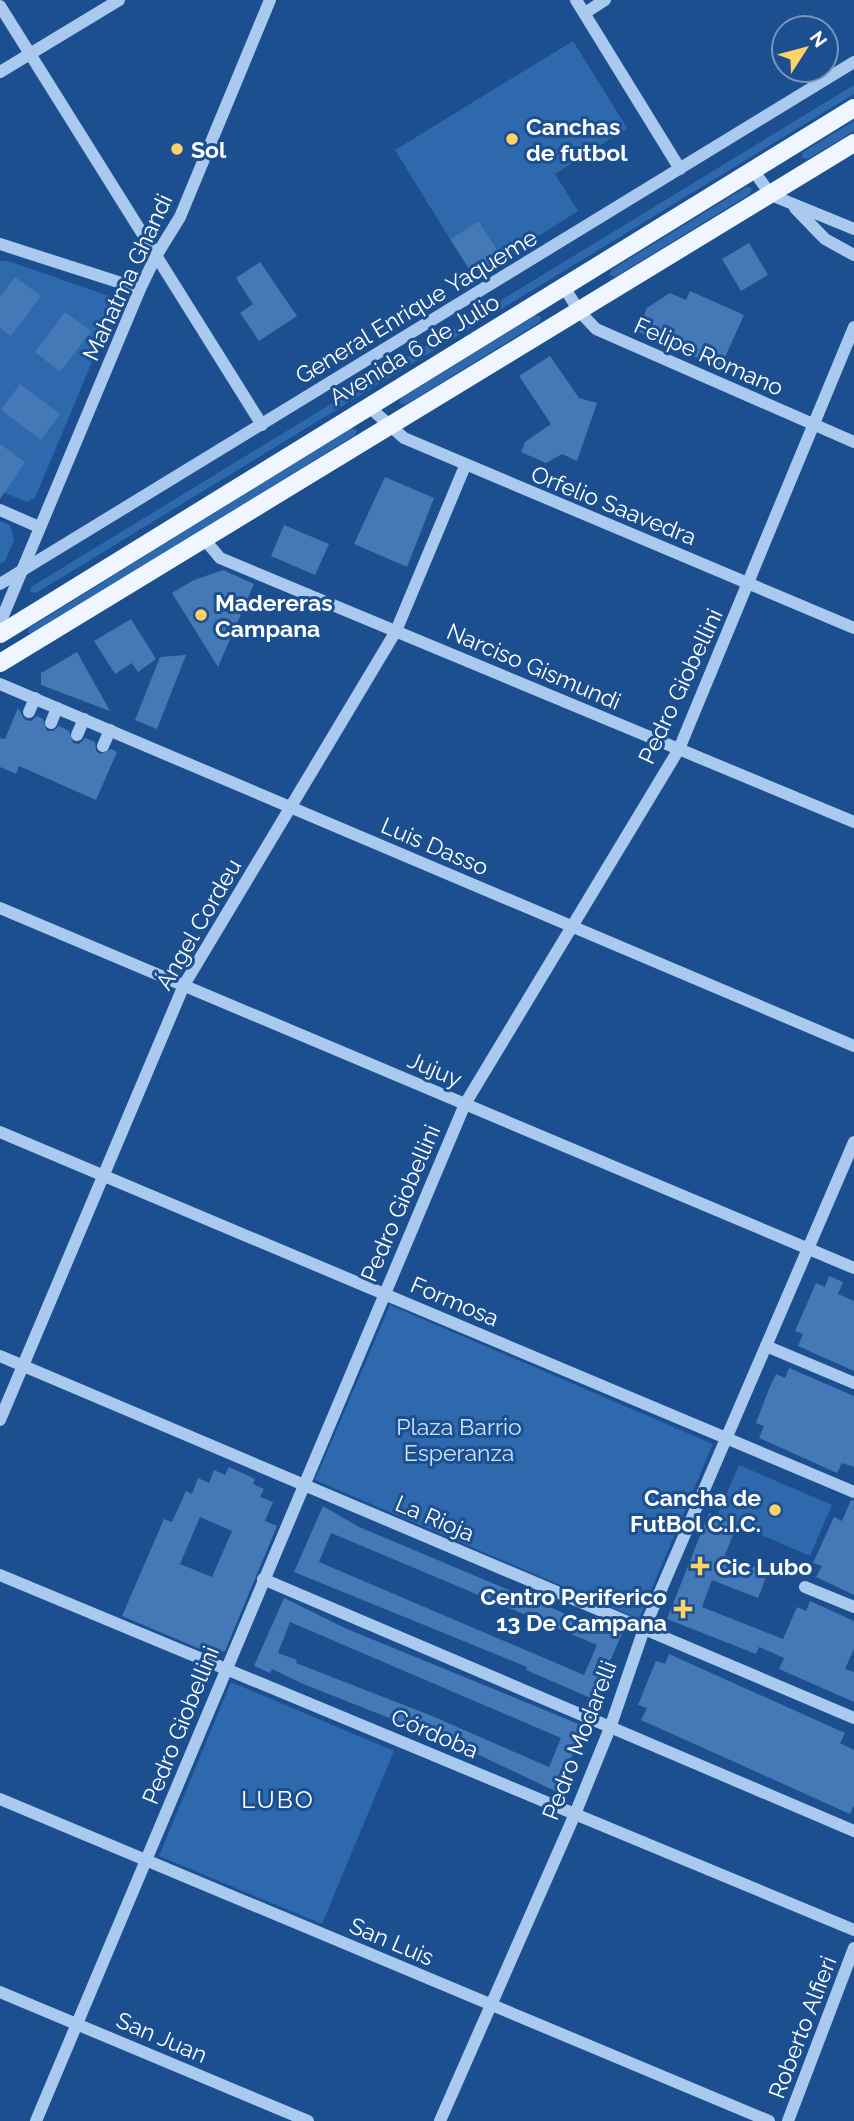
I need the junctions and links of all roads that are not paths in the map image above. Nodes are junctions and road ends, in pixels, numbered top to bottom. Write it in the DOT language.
graph roads {
  1 [pos="119,0"];
  2 [pos="270,0"];
  3 [pos="606,0"];
  4 [pos="582,4"];
  5 [pos="0,6"];
  6 [pos="30,54"];
  7 [pos="854,62"];
  8 [pos="0,72"];
  9 [pos="854,108"];
  10 [pos="854,143"];
  11 [pos="681,168"];
  12 [pos="753,170"];
  13 [pos="771,195"];
  14 [pos="790,203"];
  15 [pos="854,229"];
  16 [pos="0,244"];
  17 [pos="854,255"];
  18 [pos="156,256"];
  19 [pos="564,287"];
  20 [pos="140,289"];
  21 [pos="579,311"];
  22 [pos="854,327"];
  23 [pos="368,406"];
  24 [pos="262,425"];
  25 [pos="813,425"];
  26 [pos="391,426"];
  27 [pos="854,442"];
  28 [pos="465,466"];
  29 [pos="0,510"];
  30 [pos="39,527"];
  31 [pos="205,540"];
  32 [pos="20,571"];
  33 [pos="749,583"];
  34 [pos="0,584"];
  35 [pos="0,623"];
  36 [pos="854,628"];
  37 [pos="396,631"];
  38 [pos="0,634"];
  39 [pos="0,663"];
  40 [pos="0,684"];
  41 [pos="34,698"];
  42 [pos="57,708"];
  43 [pos="29,712"];
  44 [pos="84,719"];
  45 [pos="51,723"];
  46 [pos="110,730"];
  47 [pos="77,734"];
  48 [pos="103,746"];
  49 [pos="679,749"];
  50 [pos="290,807"];
  51 [pos="854,822"];
  52 [pos="0,908"];
  53 [pos="572,926"];
  54 [pos="184,985"];
  55 [pos="854,1046"];
  56 [pos="465,1104"];
  57 [pos="0,1132"];
  58 [pos="854,1142"];
  59 [pos="103,1175"];
  60 [pos="808,1249"];
  61 [pos="854,1268"];
  62 [pos="384,1294"];
  63 [pos="766,1346"];
  64 [pos="0,1356"];
  65 [pos="23,1366"];
  66 [pos="854,1383"];
  67 [pos="0,1420"];
  68 [pos="727,1438"];
  69 [pos="303,1485"];
  70 [pos="854,1492"];
  71 [pos="0,1575"];
  72 [pos="263,1579"];
  73 [pos="806,1587"];
  74 [pos="854,1607"];
  75 [pos="644,1629"];
  76 [pos="225,1668"];
  77 [pos="854,1718"];
  78 [pos="610,1728"];
  79 [pos="0,1799"];
  80 [pos="575,1814"];
  81 [pos="854,1831"];
  82 [pos="146,1861"];
  83 [pos="854,1930"];
  84 [pos="854,1948"];
  85 [pos="0,1992"];
  86 [pos="488,2004"];
  87 [pos="77,2024"];
  88 [pos="36,2121"];
  89 [pos="308,2121"];
  90 [pos="440,2121"];
  91 [pos="769,2121"];
  92 [pos="788,2121"];
  1 -- 6 [label="street"];
  2 -- 18 [label="street, Mahatma Ghandi"];
  3 -- 4 [label="street"];
  4 -- 11 [label="street"];
  5 -- 6 [label="street"];
  6 -- 8 [label="street"];
  6 -- 18 [label="street"];
  7 -- 11 [label="street, General Enrique Yaqueme"];
  9 -- 12 [label="main road, Avenida 6 de Julio"];
  10 -- 13 [label="main road"];
  11 -- 24 [label="street, General Enrique Yaqueme"];
  12 -- 13 [label="street"];
  12 -- 19 [label="main road, Avenida 6 de Julio"];
  13 -- 14 [label="street"];
  13 -- 21 [label="main road"];
  14 -- 15 [label="street"];
  14 -- 17 [label="street"];
  16 -- 20 [label="street"];
  18 -- 20 [label="street, Mahatma Ghandi"];
  18 -- 24 [label="street"];
  19 -- 21 [label="street, Felipe Romano"];
  19 -- 23 [label="main road, Avenida 6 de Julio"];
  20 -- 30 [label="street, Mahatma Ghandi"];
  21 -- 25 [label="street, Felipe Romano"];
  21 -- 26 [label="main road"];
  22 -- 25 [label="street, Pedro Giobellini"];
  23 -- 26 [label="street, Orfelio Saavedra"];
  23 -- 38 [label="main road, Avenida 6 de Julio"];
  24 -- 32 [label="street, General Enrique Yaqueme"];
  25 -- 27 [label="street, Felipe Romano"];
  25 -- 33 [label="street, Pedro Giobellini"];
  26 -- 28 [label="street, Orfelio Saavedra"];
  26 -- 31 [label="main road"];
  28 -- 33 [label="street, Orfelio Saavedra"];
  28 -- 37 [label="street, Ángel Cordeu"];
  29 -- 30 [label="street"];
  30 -- 32 [label="street, Mahatma Ghandi"];
  31 -- 37 [label="street, Narciso Gismundi"];
  31 -- 39 [label="main road"];
  32 -- 34 [label="street, General Enrique Yaqueme"];
  32 -- 35 [label="street, Mahatma Ghandi"];
  33 -- 36 [label="street, Orfelio Saavedra"];
  33 -- 49 [label="street, Pedro Giobellini"];
  37 -- 49 [label="street, Narciso Gismundi"];
  37 -- 50 [label="street, Ángel Cordeu"];
  40 -- 41 [label="street, Luis Dasso"];
  41 -- 42 [label="street, Luis Dasso"];
  41 -- 43 [label="street"];
  42 -- 44 [label="street, Luis Dasso"];
  42 -- 45 [label="street"];
  44 -- 46 [label="street, Luis Dasso"];
  44 -- 47 [label="street"];
  46 -- 48 [label="street"];
  46 -- 50 [label="street, Luis Dasso"];
  49 -- 51 [label="street, Narciso Gismundi"];
  49 -- 53 [label="street, Pedro Giobellini"];
  50 -- 53 [label="street, Luis Dasso"];
  50 -- 54 [label="street, Ángel Cordeu"];
  52 -- 54 [label="street, Jujuy"];
  53 -- 55 [label="street, Luis Dasso"];
  53 -- 56 [label="street, Pedro Giobellini"];
  54 -- 56 [label="street, Jujuy"];
  54 -- 59 [label="street, Ángel Cordeu"];
  56 -- 60 [label="street, Jujuy"];
  56 -- 62 [label="street, Pedro Giobellini"];
  57 -- 59 [label="street, Formosa"];
  58 -- 60 [label="street, Pedro Modarelli"];
  59 -- 62 [label="street, Formosa"];
  59 -- 65 [label="street, Ángel Cordeu"];
  60 -- 61 [label="street, Jujuy"];
  60 -- 63 [label="street, Pedro Modarelli"];
  62 -- 68 [label="street, Formosa"];
  62 -- 69 [label="street, Pedro Giobellini"];
  63 -- 66 [label="street"];
  63 -- 68 [label="street, Pedro Modarelli"];
  64 -- 65 [label="street, La Rioja"];
  65 -- 67 [label="street, Ángel Cordeu"];
  65 -- 69 [label="street, La Rioja"];
  68 -- 70 [label="street, Formosa"];
  68 -- 75 [label="street, Pedro Modarelli"];
  69 -- 72 [label="street, Pedro Giobellini"];
  69 -- 75 [label="street, La Rioja"];
  71 -- 76 [label="street, Córdoba"];
  72 -- 76 [label="street, Pedro Giobellini"];
  72 -- 78 [label="street"];
  73 -- 74 [label="street"];
  75 -- 77 [label="street, La Rioja"];
  75 -- 78 [label="street, Pedro Modarelli"];
  76 -- 80 [label="street, Córdoba"];
  76 -- 82 [label="street, Pedro Giobellini"];
  78 -- 80 [label="street, Pedro Modarelli"];
  78 -- 81 [label="street"];
  79 -- 82 [label="street, San Luis"];
  80 -- 83 [label="street, Córdoba"];
  80 -- 86 [label="street, Pedro Modarelli"];
  82 -- 86 [label="street, San Luis"];
  82 -- 87 [label="street, Pedro Giobellini"];
  84 -- 92 [label="street, Roberto Alfieri"];
  85 -- 87 [label="street, San Juan"];
  86 -- 90 [label="street, Pedro Modarelli"];
  86 -- 91 [label="street, San Luis"];
  87 -- 88 [label="street, Pedro Giobellini"];
  87 -- 89 [label="street, San Juan"];
}
